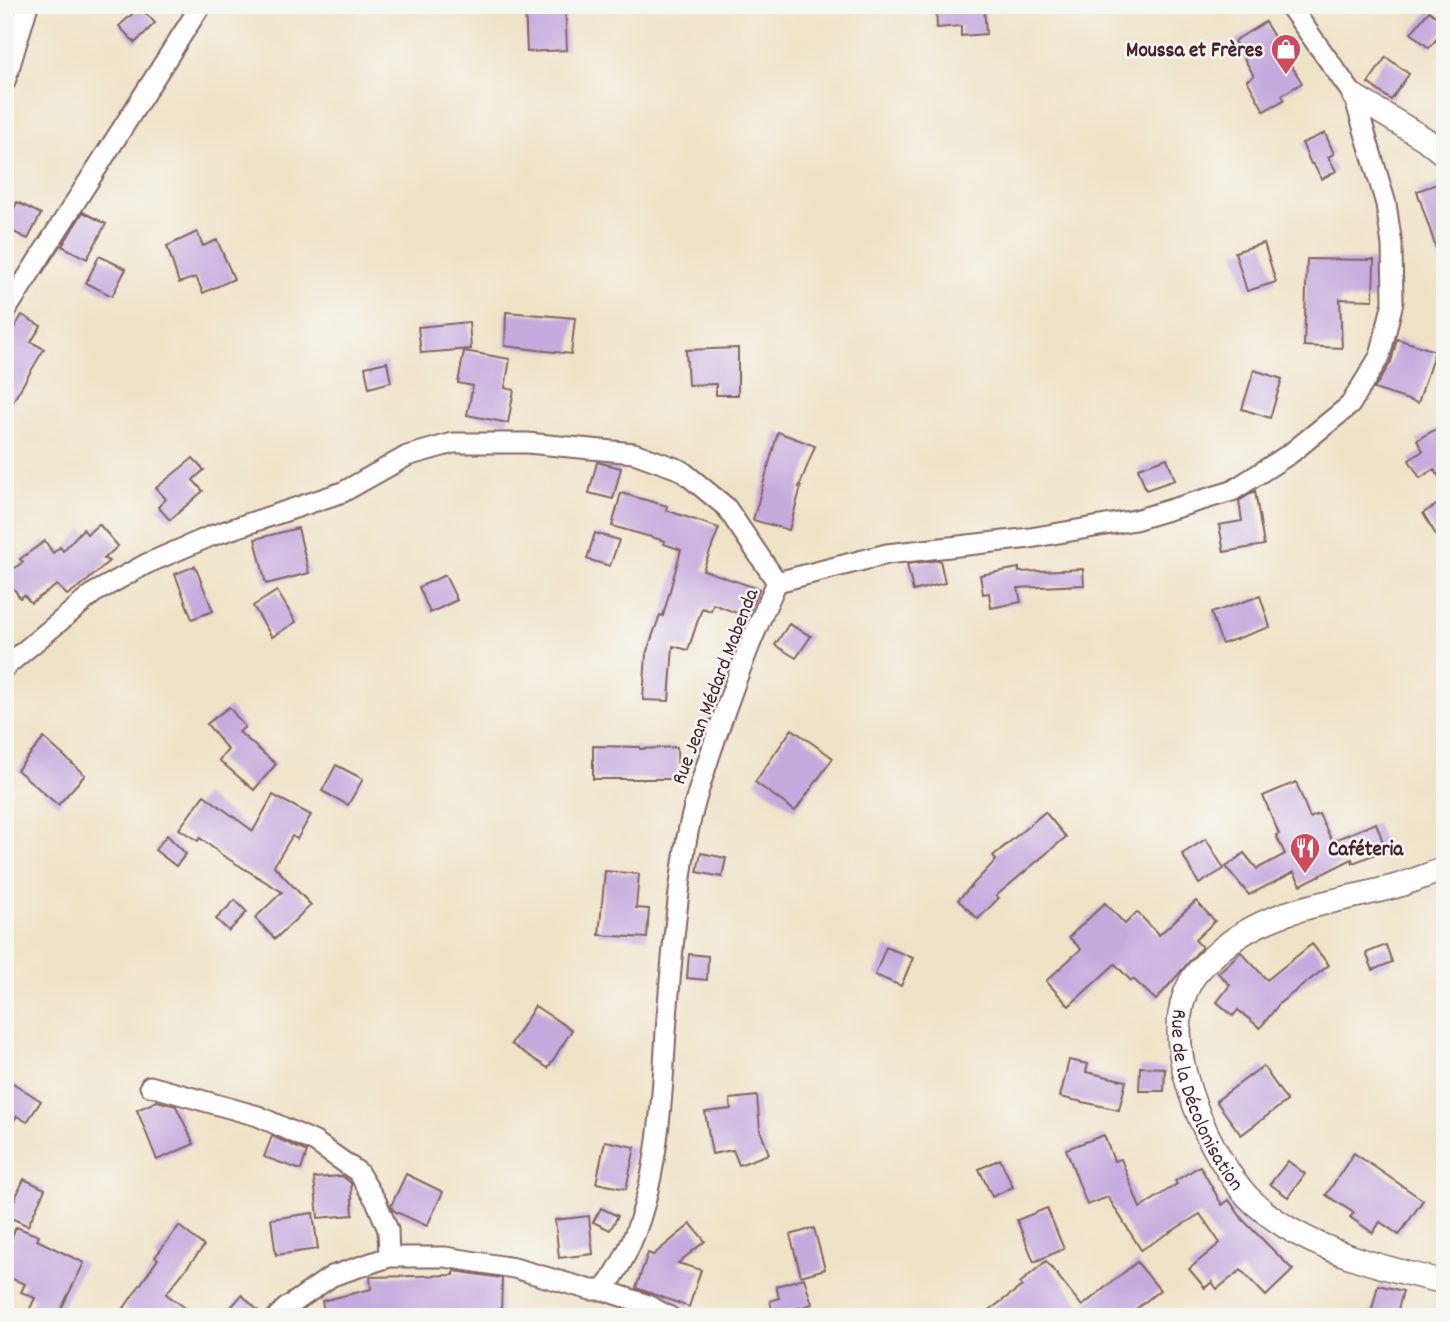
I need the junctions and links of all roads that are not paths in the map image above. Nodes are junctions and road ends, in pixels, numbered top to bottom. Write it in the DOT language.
graph roads {
  1 [pos="28,5"];
  2 [pos="201,5"];
  3 [pos="1289,5"];
  4 [pos="5,82"];
  5 [pos="1354,96"];
  6 [pos="1445,155"];
  7 [pos="5,312"];
  8 [pos="777,582"];
  9 [pos="5,667"];
  10 [pos="1445,869"];
  11 [pos="150,1086"];
  12 [pos="389,1257"];
  13 [pos="1445,1282"];
  14 [pos="603,1290"];
  15 [pos="277,1317"];
  16 [pos="670,1317"];
  1 -- 4 [label="street"];
  2 -- 7 [label="street"];
  3 -- 5 [label="street"];
  5 -- 6 [label="street"];
  5 -- 8 [label="street"];
  8 -- 9 [label="street, Rue Jean Médard Mabenda"];
  8 -- 14 [label="street, Rue Jean Médard Mabenda"];
  10 -- 13 [label="street, Rue de la Décolonisation"];
  11 -- 12 [label="street"];
  12 -- 14 [label="street"];
  12 -- 15 [label="street"];
  14 -- 16 [label="street"];
}
